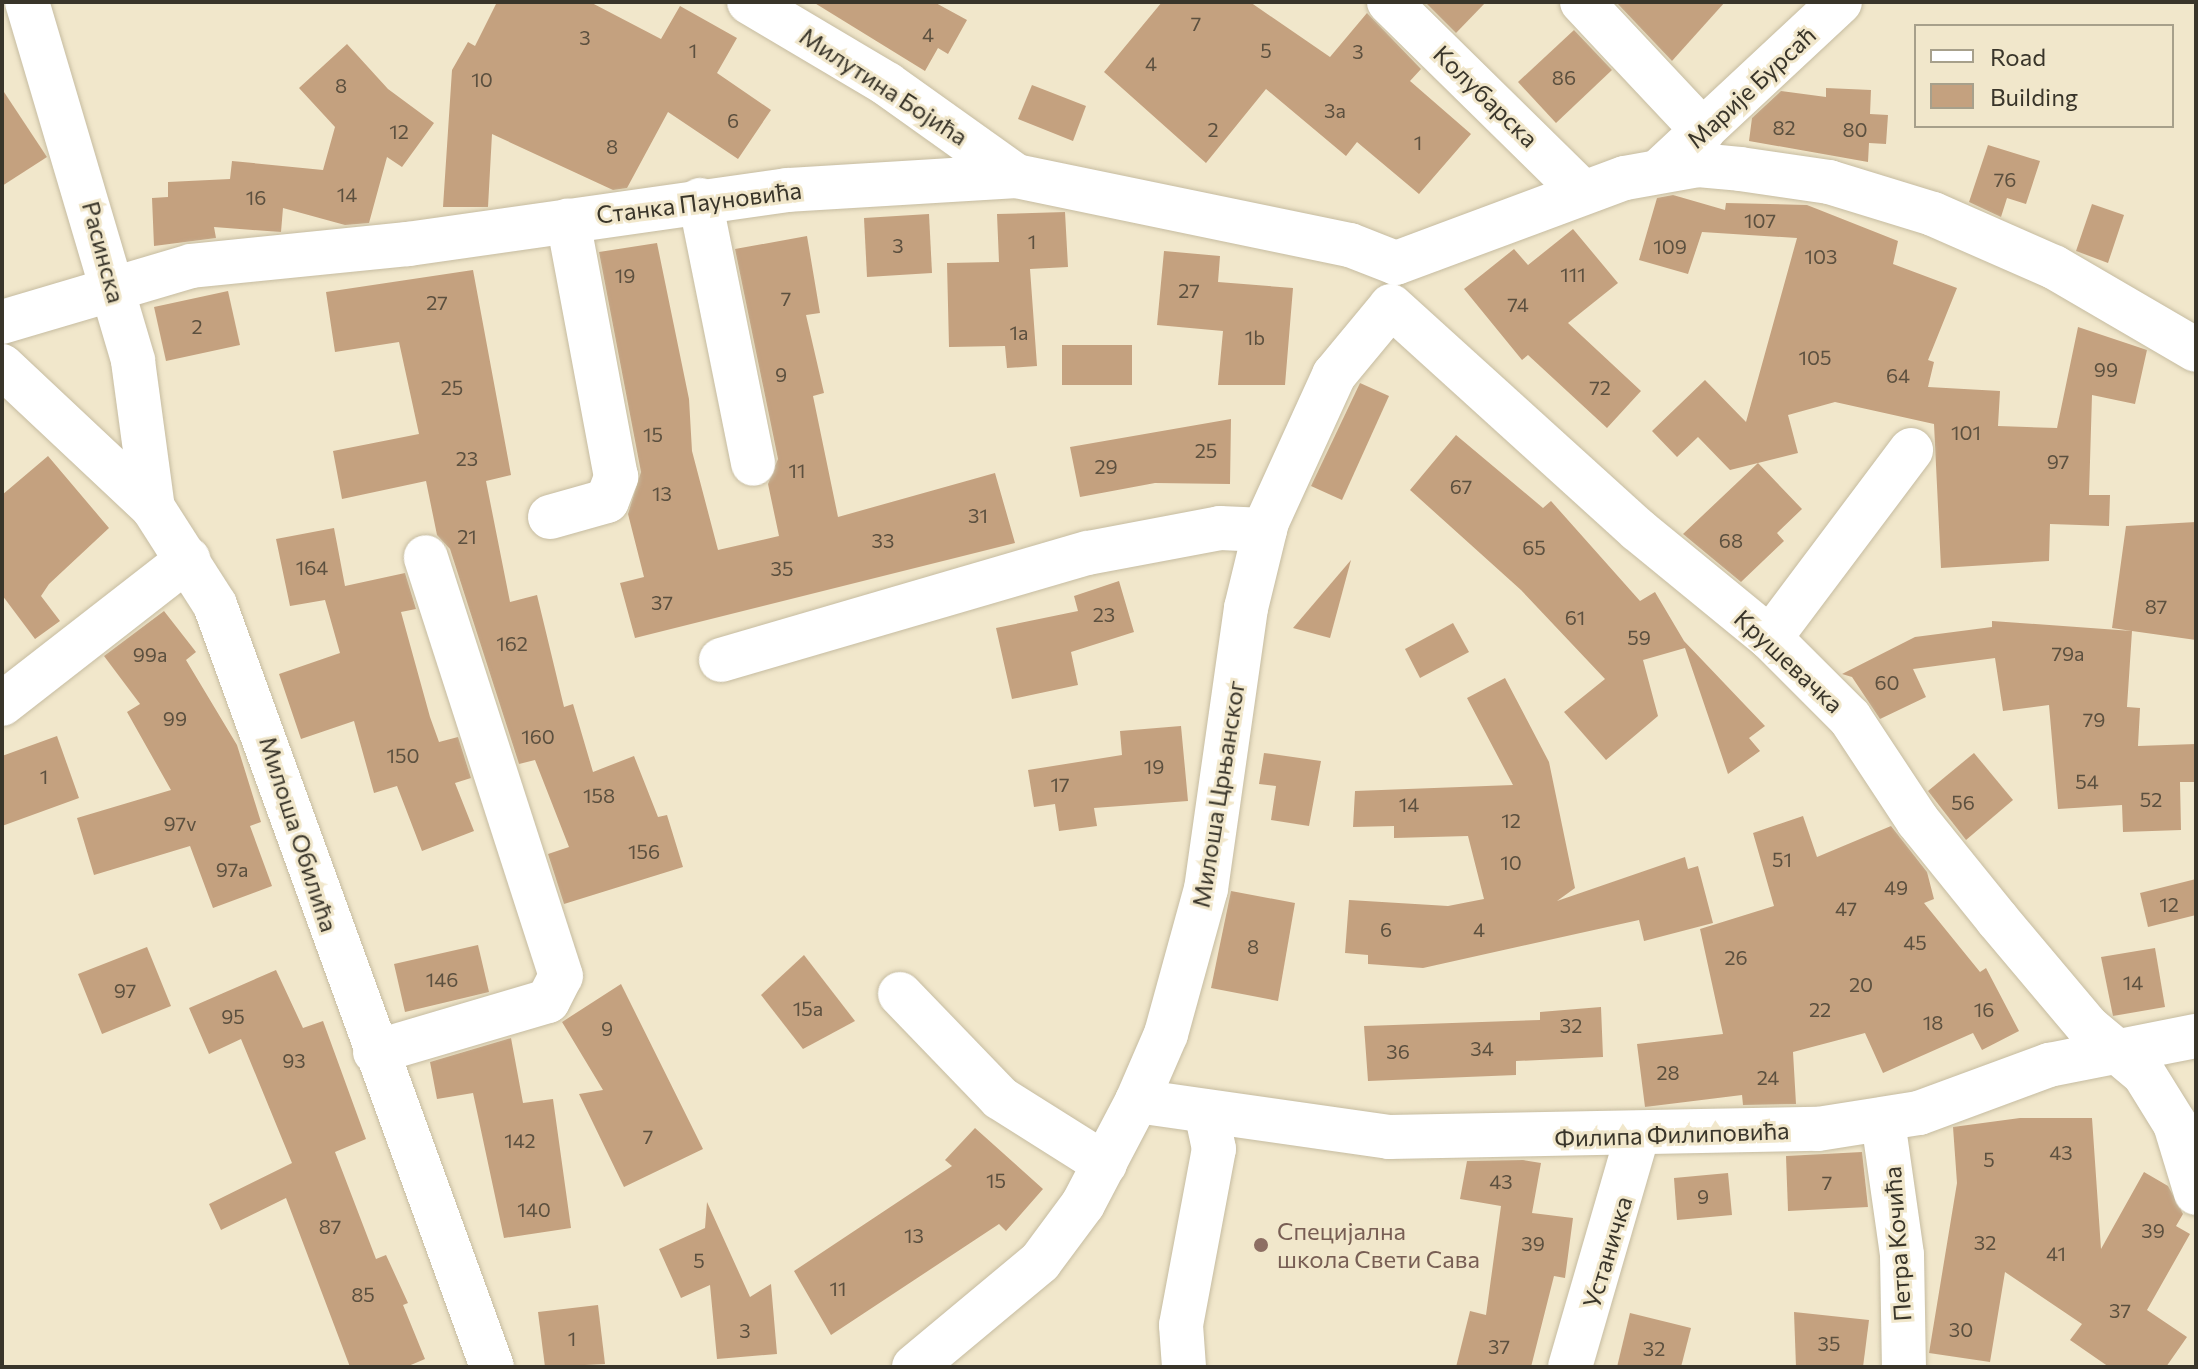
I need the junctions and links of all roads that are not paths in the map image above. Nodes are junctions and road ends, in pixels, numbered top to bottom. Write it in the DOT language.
graph roads {
  1 [pos="27,2"];
  2 [pos="749,2"];
  3 [pos="1389,2"];
  4 [pos="1582,2"];
  5 [pos="1840,2"];
  6 [pos="1703,131"];
  7 [pos="1660,170"];
  8 [pos="1016,176"];
  9 [pos="1581,191"];
  10 [pos="700,200"];
  11 [pos="568,220"];
  12 [pos="1396,263"];
  13 [pos="114,289"];
  14 [pos="1391,306"];
  15 [pos="2,322"];
  16 [pos="2196,350"];
  17 [pos="2,366"];
  18 [pos="1911,450"];
  19 [pos="753,464"];
  20 [pos="153,508"];
  21 [pos="550,517"];
  22 [pos="1265,530"];
  23 [pos="426,557"];
  24 [pos="188,559"];
  25 [pos="1770,638"];
  26 [pos="721,660"];
  27 [pos="2,704"];
  28 [pos="900,994"];
  29 [pos="2196,1036"];
  30 [pos="2116,1049"];
  31 [pos="375,1052"];
  32 [pos="1137,1101"];
  33 [pos="1207,1115"];
  34 [pos="1883,1121"];
  35 [pos="1637,1136"];
  36 [pos="1105,1164"];
  37 [pos="2196,1193"];
  38 [pos="492,1367"];
  39 [pos="914,1367"];
  40 [pos="1184,1367"];
  41 [pos="1570,1367"];
  42 [pos="1904,1367"];
  1 -- 13 [label="street, Расинска"];
  2 -- 8 [label="street, Милутина Бојића"];
  3 -- 9 [label="street, Колубарска"];
  4 -- 6 [label="street"];
  5 -- 6 [label="street, Марије Бурсаћ"];
  6 -- 7 [label="street, Марије Бурсаћ"];
  7 -- 9 [label="street"];
  7 -- 16 [label="street"];
  8 -- 10 [label="street, Станка Пауновића"];
  8 -- 12 [label="street, Станка Пауновића"];
  9 -- 12 [label="street"];
  10 -- 11 [label="street, Станка Пауновића"];
  10 -- 19 [label="street"];
  11 -- 13 [label="street, Станка Пауновића"];
  11 -- 21 [label="street"];
  12 -- 14 [label="street"];
  13 -- 15 [label="street, Станка Пауновића"];
  13 -- 20 [label="street, Расинска"];
  14 -- 22 [label="street, Милоша Црњанског"];
  14 -- 25 [label="street, Крушевачка"];
  17 -- 20 [label="street, Милоша Обилића"];
  18 -- 25 [label="street"];
  20 -- 24 [label="street, Милоша Обилића"];
  22 -- 26 [label="street"];
  22 -- 32 [label="street, Милоша Црњанског"];
  23 -- 31 [label="street"];
  24 -- 27 [label="street"];
  24 -- 31 [label="street, Милоша Обилића"];
  25 -- 30 [label="street, Крушевачка"];
  28 -- 36 [label="street"];
  29 -- 30 [label="street, Филипа Филиповића"];
  30 -- 34 [label="street, Филипа Филиповића"];
  30 -- 37 [label="street, Крушевачка"];
  31 -- 38 [label="street, Милоша Обилића"];
  32 -- 33 [label="street, Филипа Филиповића"];
  32 -- 36 [label="street, Милоша Црњанског"];
  33 -- 35 [label="street, Филипа Филиповића"];
  33 -- 40 [label="street"];
  34 -- 35 [label="street, Филипа Филиповића"];
  34 -- 42 [label="street, Петра Кочића"];
  35 -- 41 [label="street, Устаничка"];
  36 -- 39 [label="street, Милоша Црњанског"];
}
